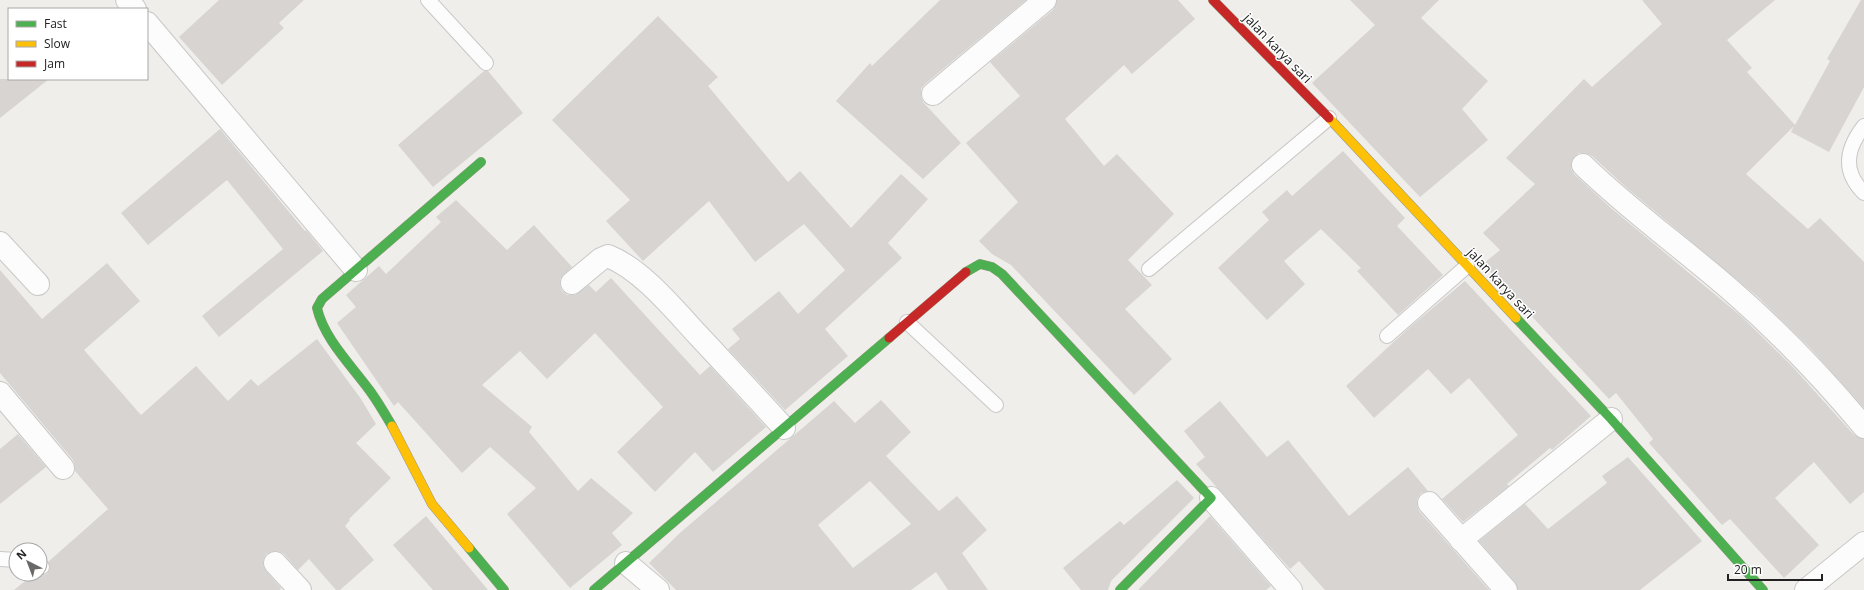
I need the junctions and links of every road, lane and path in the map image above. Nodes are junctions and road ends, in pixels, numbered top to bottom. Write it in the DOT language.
graph roads {
  1 [pos="127,0"];
  2 [pos="428,0"];
  3 [pos="1045,0"];
  4 [pos="1213,0"];
  5 [pos="134,8"];
  6 [pos="148,25"];
  7 [pos="486,64"];
  8 [pos="933,94"];
  9 [pos="1329,118"];
  10 [pos="1864,126"];
  11 [pos="481,162"];
  12 [pos="1583,165"];
  13 [pos="1864,192"];
  14 [pos="0,243"];
  15 [pos="1468,266"];
  16 [pos="1149,269"];
  17 [pos="356,270"];
  18 [pos="572,283"];
  19 [pos="38,284"];
  20 [pos="906,322"];
  21 [pos="1387,336"];
  22 [pos="0,393"];
  23 [pos="996,404"];
  24 [pos="1611,419"];
  25 [pos="1864,427"];
  26 [pos="784,428"];
  27 [pos="64,468"];
  28 [pos="1211,498"];
  29 [pos="1429,503"];
  30 [pos="1461,540"];
  31 [pos="1864,543"];
  32 [pos="275,563"];
  33 [pos="626,563"];
  34 [pos="300,590"];
  35 [pos="504,590"];
  36 [pos="594,590"];
  37 [pos="658,590"];
  38 [pos="1120,590"];
  39 [pos="1290,590"];
  40 [pos="1506,590"];
  41 [pos="1763,590"];
  42 [pos="1806,590"];
  1 -- 5 [label="street"];
  2 -- 7 [label="lane"];
  3 -- 8 [label="street"];
  4 -- 9 [label="street, jalan karya sari"];
  6 -- 17 [label="street"];
  9 -- 15 [label="street, jalan karya sari"];
  9 -- 16 [label="lane"];
  10 -- 13 [label="lane"];
  11 -- 17 [label="street"];
  12 -- 25 [label="street"];
  14 -- 19 [label="street"];
  15 -- 21 [label="lane"];
  15 -- 24 [label="street, jalan karya sari"];
  17 -- 35 [label="street"];
  18 -- 26 [label="street"];
  20 -- 23 [label="lane"];
  20 -- 26 [label="street"];
  20 -- 28 [label="street"];
  22 -- 27 [label="street"];
  24 -- 30 [label="street"];
  24 -- 41 [label="street, jalan karya sari"];
  26 -- 33 [label="street"];
  28 -- 38 [label="street"];
  28 -- 39 [label="street"];
  29 -- 30 [label="street"];
  30 -- 40 [label="street"];
  31 -- 42 [label="street"];
  32 -- 34 [label="street"];
  33 -- 36 [label="street"];
  33 -- 37 [label="street"];
}
